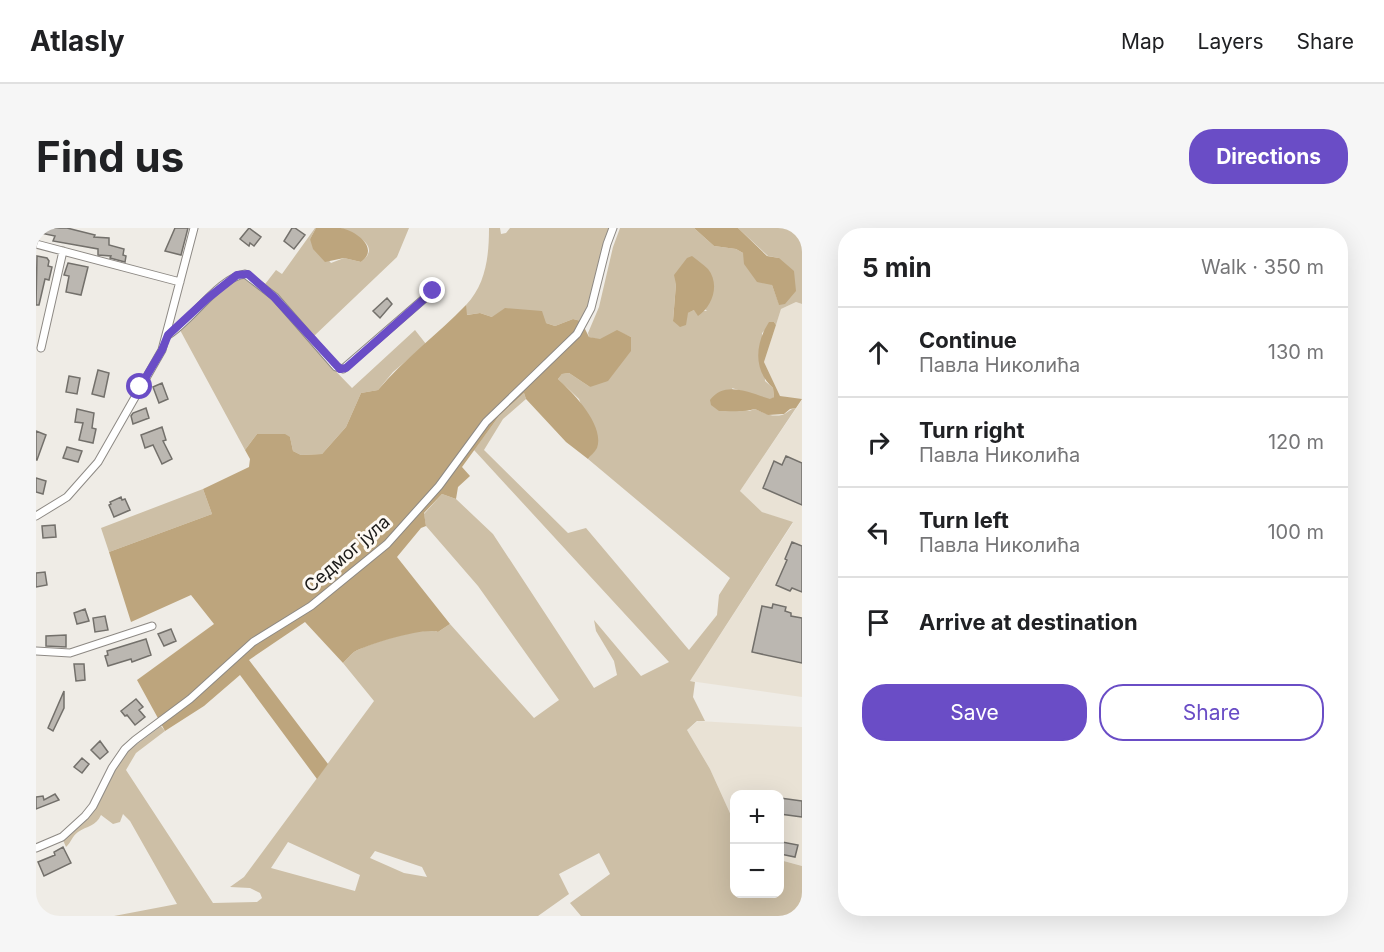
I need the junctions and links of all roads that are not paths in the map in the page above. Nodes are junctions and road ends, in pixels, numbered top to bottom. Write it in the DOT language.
graph roads {
  1 [pos="194,228"];
  2 [pos="613,228"];
  3 [pos="36,244"];
  4 [pos="63,251"];
  5 [pos="180,282"];
  6 [pos="433,291"];
  7 [pos="168,335"];
  8 [pos="41,348"];
  9 [pos="36,506"];
  10 [pos="47,508"];
  11 [pos="36,516"];
  12 [pos="152,626"];
  13 [pos="36,651"];
  14 [pos="36,848"];
  1 -- 5 [label="street"];
  2 -- 14 [label="street, Седмог јула"];
  3 -- 4 [label="street"];
  4 -- 5 [label="street"];
  4 -- 8 [label="street"];
  5 -- 7 [label="street"];
  6 -- 7 [label="street"];
  7 -- 10 [label="street"];
  9 -- 10 [label="street"];
  10 -- 11 [label="street"];
  12 -- 13 [label="street"];
}
